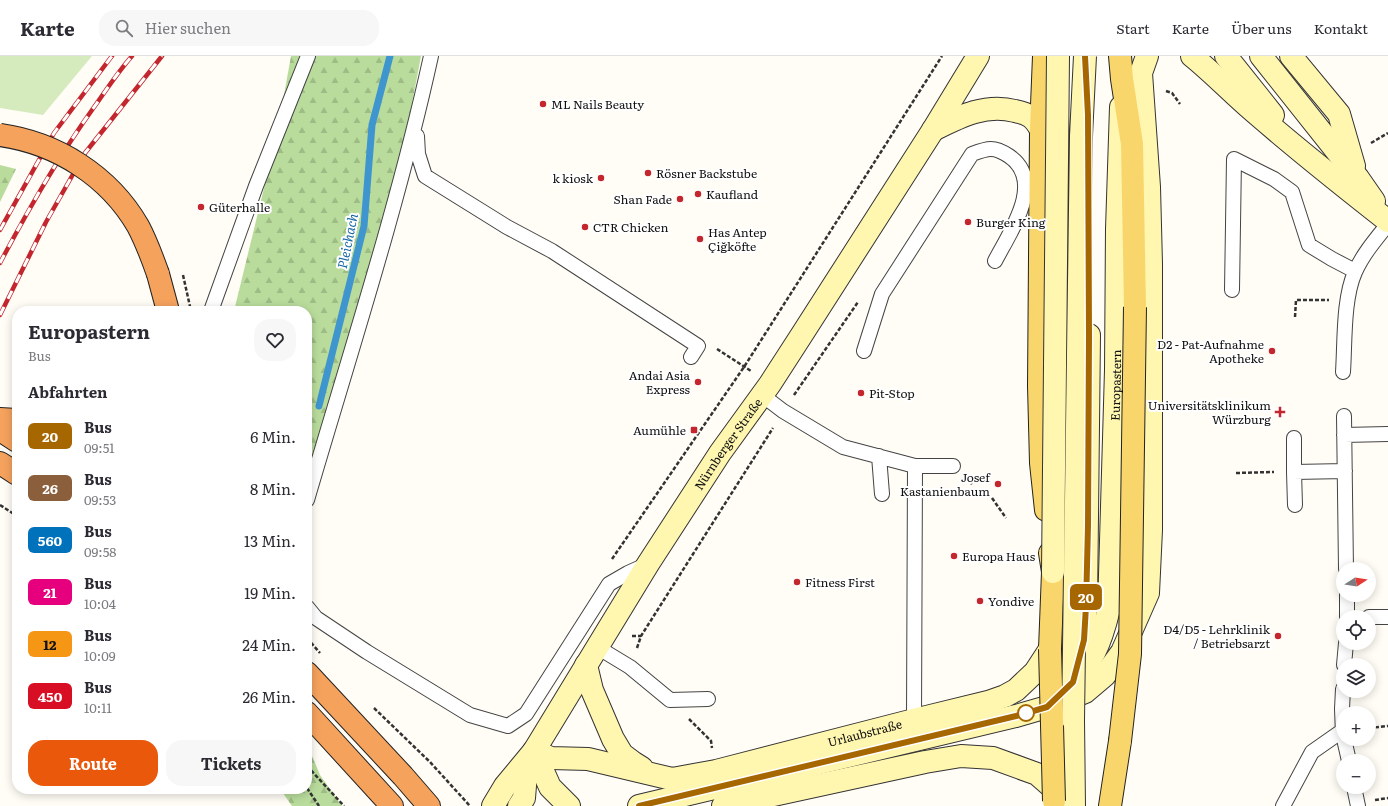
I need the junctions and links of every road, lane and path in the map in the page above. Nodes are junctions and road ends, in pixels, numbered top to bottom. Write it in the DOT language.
graph roads {
  1 [pos="308,56"];
  2 [pos="431,56"];
  3 [pos="942,56"];
  4 [pos="978,56"];
  5 [pos="1044,56"];
  6 [pos="1058,56"];
  7 [pos="1085,56"];
  8 [pos="1120,56"];
  9 [pos="1192,56"];
  10 [pos="1226,56"];
  11 [pos="1261,56"];
  12 [pos="1291,56"];
  13 [pos="1136,69"];
  14 [pos="1165,91"];
  15 [pos="1180,104"];
  16 [pos="416,124"];
  17 [pos="933,130"];
  18 [pos="1041,130"];
  19 [pos="1388,133"];
  20 [pos="0,135"];
  21 [pos="1370,143"];
  22 [pos="1306,156"];
  23 [pos="1358,178"];
  24 [pos="1388,220"];
  25 [pos="1388,224"];
  26 [pos="995,261"];
  27 [pos="1355,271"];
  28 [pos="158,274"];
  29 [pos="1232,290"];
  30 [pos="860,298"];
  31 [pos="1347,300"];
  32 [pos="160,306"];
  33 [pos="167,306"];
  34 [pos="213,306"];
  35 [pos="1295,317"];
  36 [pos="864,351"];
  37 [pos="694,352"];
  38 [pos="744,367"];
  39 [pos="1343,372"];
  40 [pos="762,395"];
  41 [pos="784,411"];
  42 [pos="1344,416"];
  43 [pos="0,419"];
  44 [pos="12,420"];
  45 [pos="0,430"];
  46 [pos="1388,434"];
  47 [pos="1344,435"];
  48 [pos="12,438"];
  49 [pos="1294,438"];
  50 [pos="879,456"];
  51 [pos="916,466"];
  52 [pos="953,466"];
  53 [pos="1345,471"];
  54 [pos="1263,472"];
  55 [pos="1294,472"];
  56 [pos="1236,473"];
  57 [pos="312,483"];
  58 [pos="882,494"];
  59 [pos="992,498"];
  60 [pos="0,505"];
  61 [pos="1295,505"];
  62 [pos="12,513"];
  63 [pos="1006,518"];
  64 [pos="1346,562"];
  65 [pos="609,564"];
  66 [pos="648,564"];
  67 [pos="1053,572"];
  68 [pos="312,613"];
  69 [pos="1376,617"];
  70 [pos="1388,617"];
  71 [pos="641,636"];
  72 [pos="312,644"];
  73 [pos="597,647"];
  74 [pos="1050,649"];
  75 [pos="321,654"];
  76 [pos="586,665"];
  77 [pos="312,678"];
  78 [pos="1073,682"];
  79 [pos="708,699"];
  80 [pos="369,703"];
  81 [pos="1047,707"];
  82 [pos="1016,716"];
  83 [pos="312,718"];
  84 [pos="914,720"];
  85 [pos="1388,726"];
  86 [pos="1376,727"];
  87 [pos="1336,739"];
  88 [pos="530,756"];
  89 [pos="312,771"];
  90 [pos="659,777"];
  91 [pos="311,794"];
  92 [pos="1355,794"];
  93 [pos="1059,800"];
  94 [pos="752,803"];
  95 [pos="319,806"];
  96 [pos="344,806"];
  97 [pos="392,806"];
  98 [pos="429,806"];
  99 [pos="470,806"];
  100 [pos="492,806"];
  101 [pos="519,806"];
  102 [pos="569,806"];
  103 [pos="639,806"];
  104 [pos="723,806"];
  105 [pos="1110,806"];
  106 [pos="1283,806"];
  107 [pos="1358,806"];
  1 -- 34 [label="lane"];
  2 -- 16 [label="lane"];
  3 -- 38 [label="path"];
  4 -- 17 [label="street, Nürnberger Straße"];
  5 -- 18 [label="main road"];
  6 -- 67 [label="street, bridge"];
  7 -- 78 [label="street, bridge"];
  7 -- 93 [label="street, bridge"];
  8 -- 13 [label="main road, Europastern"];
  9 -- 22 [label="street"];
  10 -- 22 [label="street"];
  11 -- 23 [label="street"];
  12 -- 23 [label="street"];
  13 -- 78 [label="street, Europastern"];
  13 -- 81 [label="street, Europastern"];
  13 -- 105 [label="main road, Europastern, bridge"];
  14 -- 15 [label="path"];
  16 -- 37 [label="lane"];
  16 -- 57 [label="lane"];
  17 -- 18 [label="street"];
  17 -- 40 [label="street, Nürnberger Straße"];
  18 -- 67 [label="main road, bridge"];
  19 -- 21 [label="path"];
  20 -- 28 [label="highway, bridge"];
  22 -- 24 [label="street"];
  23 -- 24 [label="street"];
  25 -- 27 [label="lane"];
  26 -- 36 [label="lane"];
  27 -- 29 [label="lane"];
  27 -- 31 [label="lane"];
  28 -- 32 [label="highway"];
  28 -- 33 [label="highway"];
  30 -- 41 [label="path"];
  31 -- 35 [label="path"];
  31 -- 39 [label="lane"];
  37 -- 38 [label="path"];
  38 -- 65 [label="path"];
  40 -- 41 [label="lane"];
  40 -- 66 [label="street, Nürnberger Straße"];
  41 -- 50 [label="lane"];
  41 -- 71 [label="path"];
  42 -- 47 [label="lane"];
  43 -- 44 [label="highway"];
  45 -- 48 [label="highway"];
  46 -- 47 [label="lane"];
  47 -- 53 [label="lane"];
  49 -- 55 [label="lane"];
  50 -- 51 [label="lane"];
  50 -- 58 [label="lane"];
  51 -- 52 [label="lane"];
  51 -- 84 [label="lane"];
  53 -- 55 [label="lane"];
  53 -- 64 [label="lane"];
  54 -- 56 [label="path"];
  55 -- 61 [label="lane"];
  59 -- 63 [label="path"];
  60 -- 62 [label="path"];
  66 -- 68 [label="lane"];
  66 -- 73 [label="street, Nürnberger Straße"];
  67 -- 74 [label="main road"];
  69 -- 70 [label="lane"];
  72 -- 75 [label="path"];
  73 -- 76 [label="street, Nürnberger Straße"];
  73 -- 79 [label="lane"];
  74 -- 84 [label="street, Urlaubstraße"];
  74 -- 93 [label="main road, bridge"];
  76 -- 88 [label="street, Nürnberger Straße"];
  76 -- 90 [label="street, Urlaubstraße"];
  77 -- 98 [label="highway"];
  78 -- 81 [label="street, Europastern"];
  80 -- 99 [label="path"];
  81 -- 82 [label="street, Europastern"];
  82 -- 103 [label="street, Urlaubstraße"];
  83 -- 97 [label="highway"];
  84 -- 90 [label="street, Urlaubstraße"];
  85 -- 86 [label="path"];
  87 -- 106 [label="lane"];
  88 -- 90 [label="street, Urlaubstraße"];
  88 -- 100 [label="street, Nürnberger Straße"];
  88 -- 101 [label="street, Nürnberger Straße"];
  88 -- 102 [label="street"];
  89 -- 96 [label="path"];
  91 -- 95 [label="path"];
  92 -- 107 [label="lane"];
  93 -- 94 [label="street"];
  94 -- 104 [label="street"];
}
